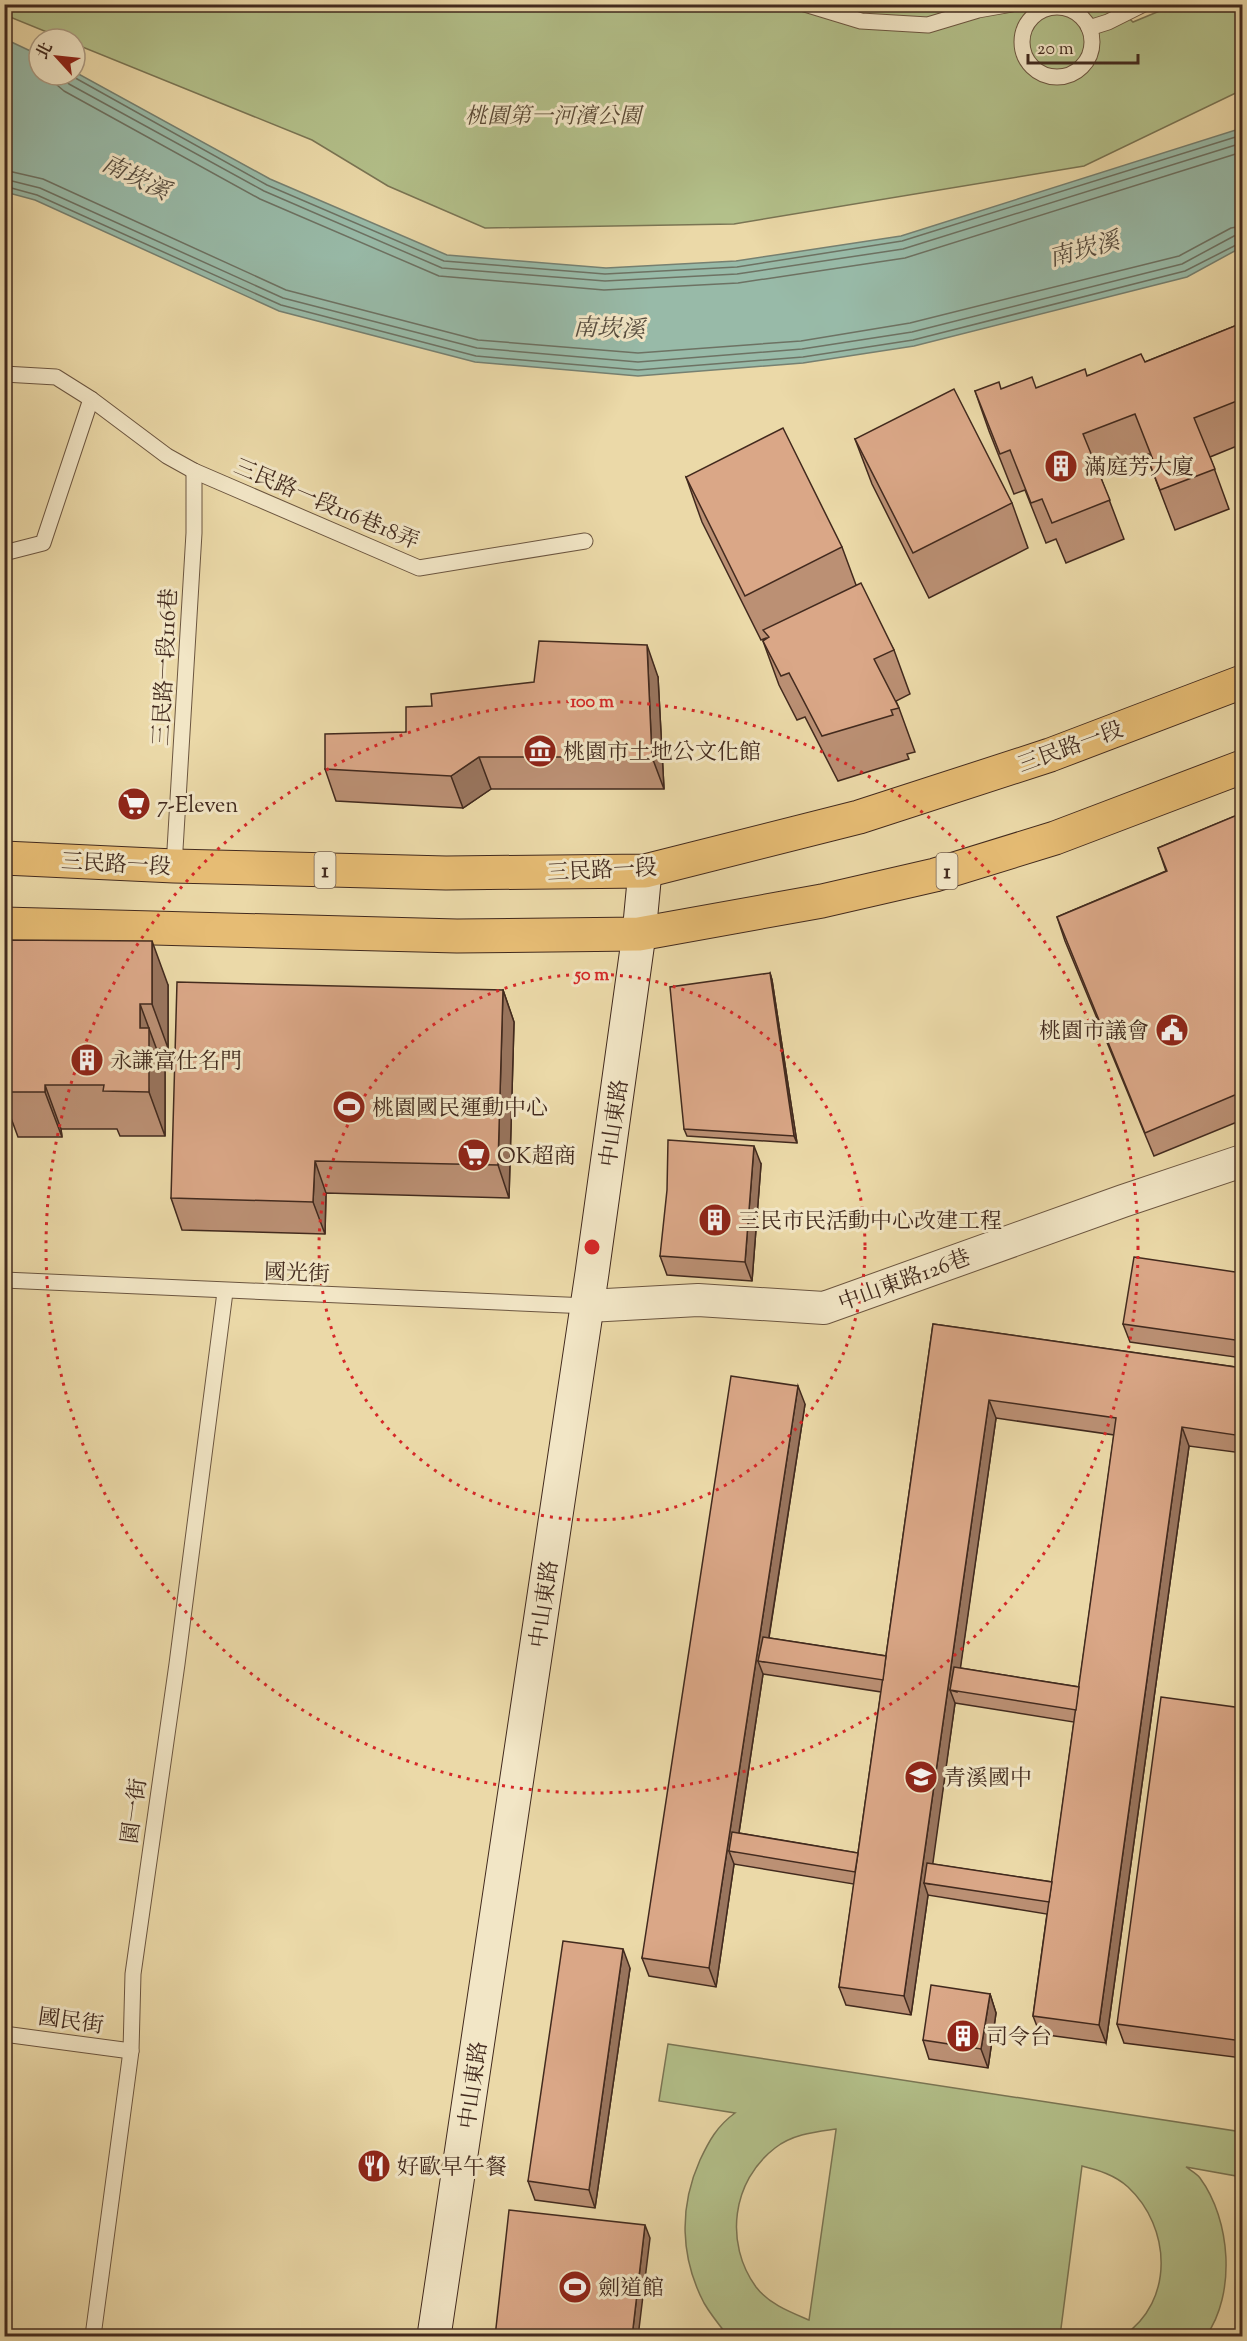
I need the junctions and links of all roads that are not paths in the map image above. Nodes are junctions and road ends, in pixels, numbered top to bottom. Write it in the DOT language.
graph roads {
  1 [pos="805,4"];
  2 [pos="1012,4"];
  3 [pos="1144,4"];
  4 [pos="1033,7"];
  5 [pos="1089,27"];
  6 [pos="4,374"];
  7 [pos="91,399"];
  8 [pos="194,471"];
  9 [pos="585,541"];
  10 [pos="4,553"];
  11 [pos="1242,682"];
  12 [pos="1242,767"];
  13 [pos="4,858"];
  14 [pos="174,866"];
  15 [pos="645,871"];
  16 [pos="4,924"];
  17 [pos="639,934"];
  18 [pos="1242,1161"];
  19 [pos="4,1280"];
  20 [pos="225,1292"];
  21 [pos="588,1306"];
  22 [pos="4,2034"];
  23 [pos="131,2051"];
  24 [pos="93,2337"];
  25 [pos="435,2337"];
  1 -- 2 [label="lane"];
  3 -- 5 [label="lane"];
  4 -- 5 [label="lane"];
  4 -- 5 [label="lane"];
  6 -- 7 [label="lane, 三民路一段116巷18弄"];
  7 -- 8 [label="lane, 三民路一段116巷18弄"];
  7 -- 10 [label="lane"];
  8 -- 9 [label="lane, 三民路一段116巷18弄"];
  8 -- 14 [label="lane, 三民路一段116巷"];
  11 -- 15 [label="main road, 三民路一段 / 1"];
  12 -- 17 [label="main road, 1"];
  13 -- 14 [label="main road, 三民路一段 / 1"];
  14 -- 15 [label="main road, 三民路一段 / 1"];
  15 -- 17 [label="street, 中山東路"];
  16 -- 17 [label="main road, 1"];
  17 -- 21 [label="street, 中山東路"];
  18 -- 21 [label="street, 中山東路126巷"];
  19 -- 20 [label="lane, 國光街"];
  20 -- 21 [label="lane, 國光街"];
  20 -- 23 [label="lane, 園一街"];
  21 -- 25 [label="street, 中山東路"];
  22 -- 23 [label="lane, 國民街"];
  23 -- 24 [label="lane, 園一街"];
}
